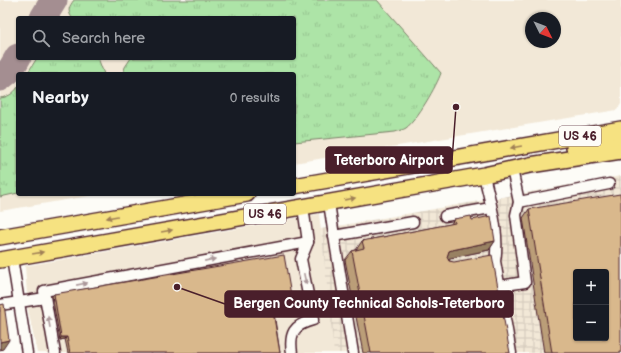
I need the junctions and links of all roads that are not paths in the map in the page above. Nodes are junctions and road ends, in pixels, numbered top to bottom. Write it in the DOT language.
graph roads {
  1 [pos="621,129"];
  2 [pos="621,140"];
  3 [pos="621,151"];
  4 [pos="530,165"];
  5 [pos="512,169"];
  6 [pos="484,175"];
  7 [pos="609,184"];
  8 [pos="296,186"];
  9 [pos="236,196"];
  10 [pos="519,202"];
  11 [pos="329,203"];
  12 [pos="303,207"];
  13 [pos="491,208"];
  14 [pos="445,216"];
  15 [pos="414,222"];
  16 [pos="334,236"];
  17 [pos="0,237"];
  18 [pos="308,242"];
  19 [pos="496,255"];
  20 [pos="482,258"];
  21 [pos="6,259"];
  22 [pos="500,286"];
  23 [pos="45,298"];
  24 [pos="19,302"];
  25 [pos="0,305"];
  26 [pos="28,353"];
  27 [pos="55,353"];
  28 [pos="292,353"];
  29 [pos="354,353"];
  30 [pos="511,353"];
  1 -- 8 [label="highway, US 46, one-way"];
  2 -- 4 [label="highway"];
  3 -- 4 [label="highway, US 46"];
  4 -- 5 [label="highway, US 46"];
  5 -- 6 [label="highway, US 46"];
  5 -- 10 [label="street"];
  11 -- 6 [label="highway, US 46, one-way"];
  6 -- 13 [label="street"];
  7 -- 10 [label="street"];
  9 -- 17 [label="highway, US 46, one-way"];
  10 -- 22 [label="street"];
  11 -- 12 [label="highway, US 46"];
  11 -- 16 [label="street"];
  12 -- 18 [label="street"];
  21 -- 12 [label="highway, US 46, one-way"];
  13 -- 14 [label="street"];
  13 -- 19 [label="street"];
  15 -- 16 [label="street"];
  16 -- 29 [label="street"];
  23 -- 18 [label="street, one-way"];
  18 -- 28 [label="street, one-way"];
  19 -- 20 [label="street"];
  19 -- 22 [label="street"];
  21 -- 24 [label="street"];
  22 -- 30 [label="street"];
  23 -- 24 [label="street"];
  27 -- 23 [label="street, one-way"];
  24 -- 25 [label="street"];
  24 -- 26 [label="street"];
}
